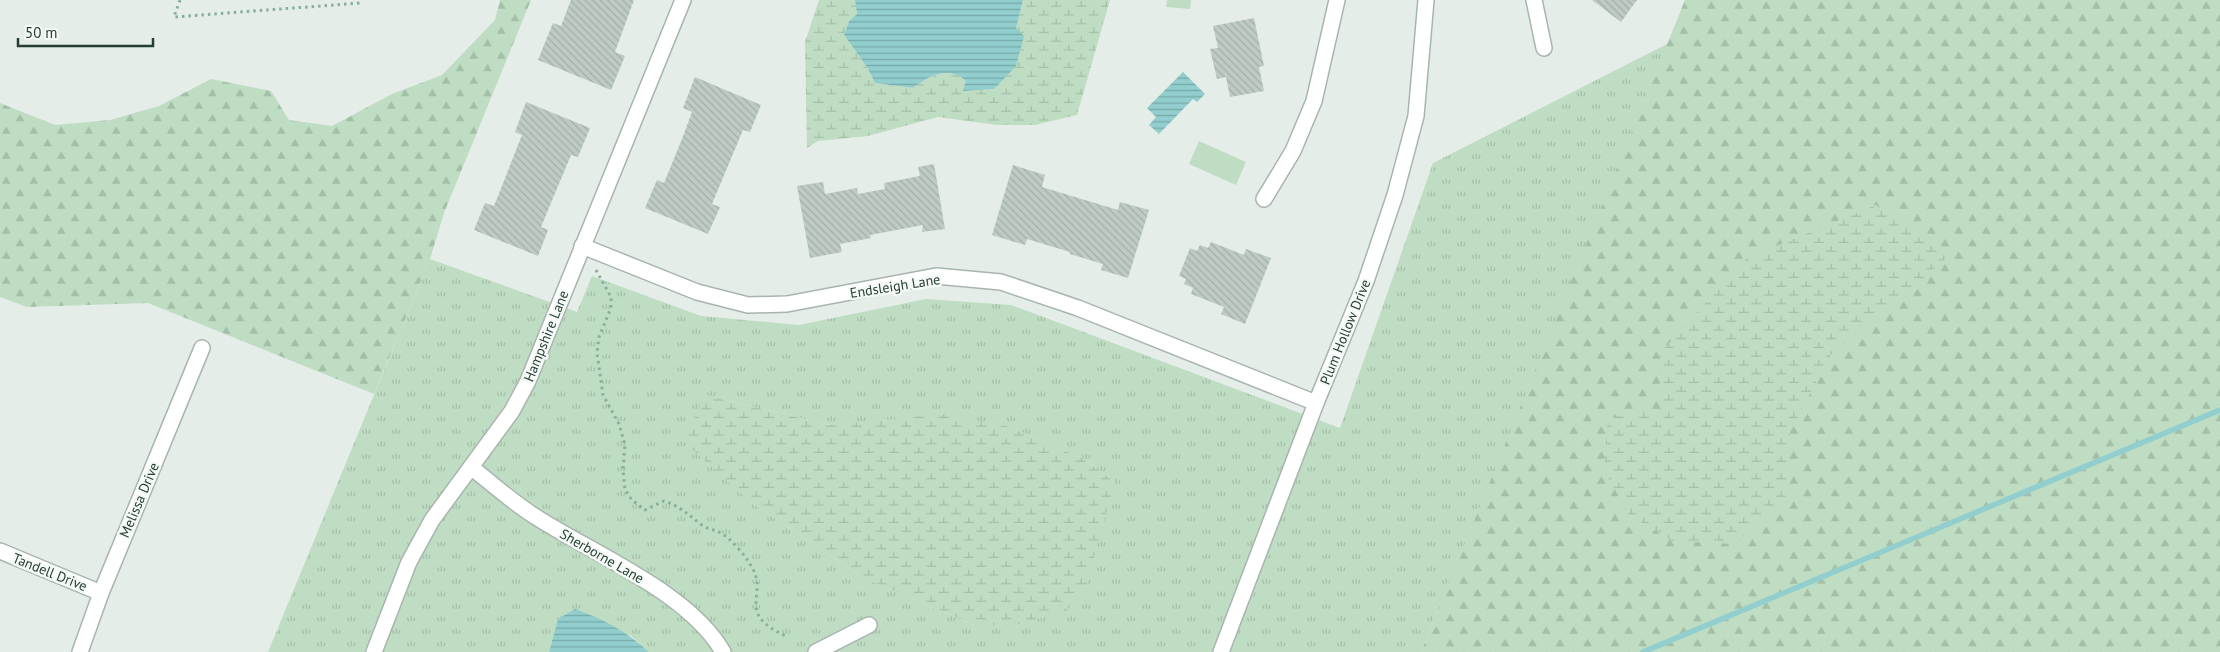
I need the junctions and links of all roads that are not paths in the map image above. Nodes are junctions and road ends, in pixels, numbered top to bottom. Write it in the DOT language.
graph roads {
  1 [pos="683,0"];
  2 [pos="1337,0"];
  3 [pos="1426,0"];
  4 [pos="1534,0"];
  5 [pos="1544,48"];
  6 [pos="1264,199"];
  7 [pos="582,246"];
  8 [pos="202,348"];
  9 [pos="1316,403"];
  10 [pos="472,468"];
  11 [pos="0,552"];
  12 [pos="101,593"];
  13 [pos="869,625"];
  14 [pos="80,652"];
  15 [pos="374,652"];
  16 [pos="723,652"];
  17 [pos="816,652"];
  18 [pos="1221,652"];
  1 -- 7 [label="street, Hampshire Lane"];
  2 -- 6 [label="street"];
  3 -- 9 [label="street, Plum Hollow Drive"];
  4 -- 5 [label="street"];
  7 -- 9 [label="street, Endsleigh Lane"];
  7 -- 10 [label="street, Hampshire Lane"];
  8 -- 12 [label="street, Melissa Drive"];
  9 -- 18 [label="street, Plum Hollow Drive"];
  10 -- 15 [label="street, Hampshire Lane"];
  10 -- 16 [label="street, Sherborne Lane"];
  11 -- 12 [label="street, Tandell Drive"];
  12 -- 14 [label="street, Melissa Drive"];
  13 -- 17 [label="street"];
}
